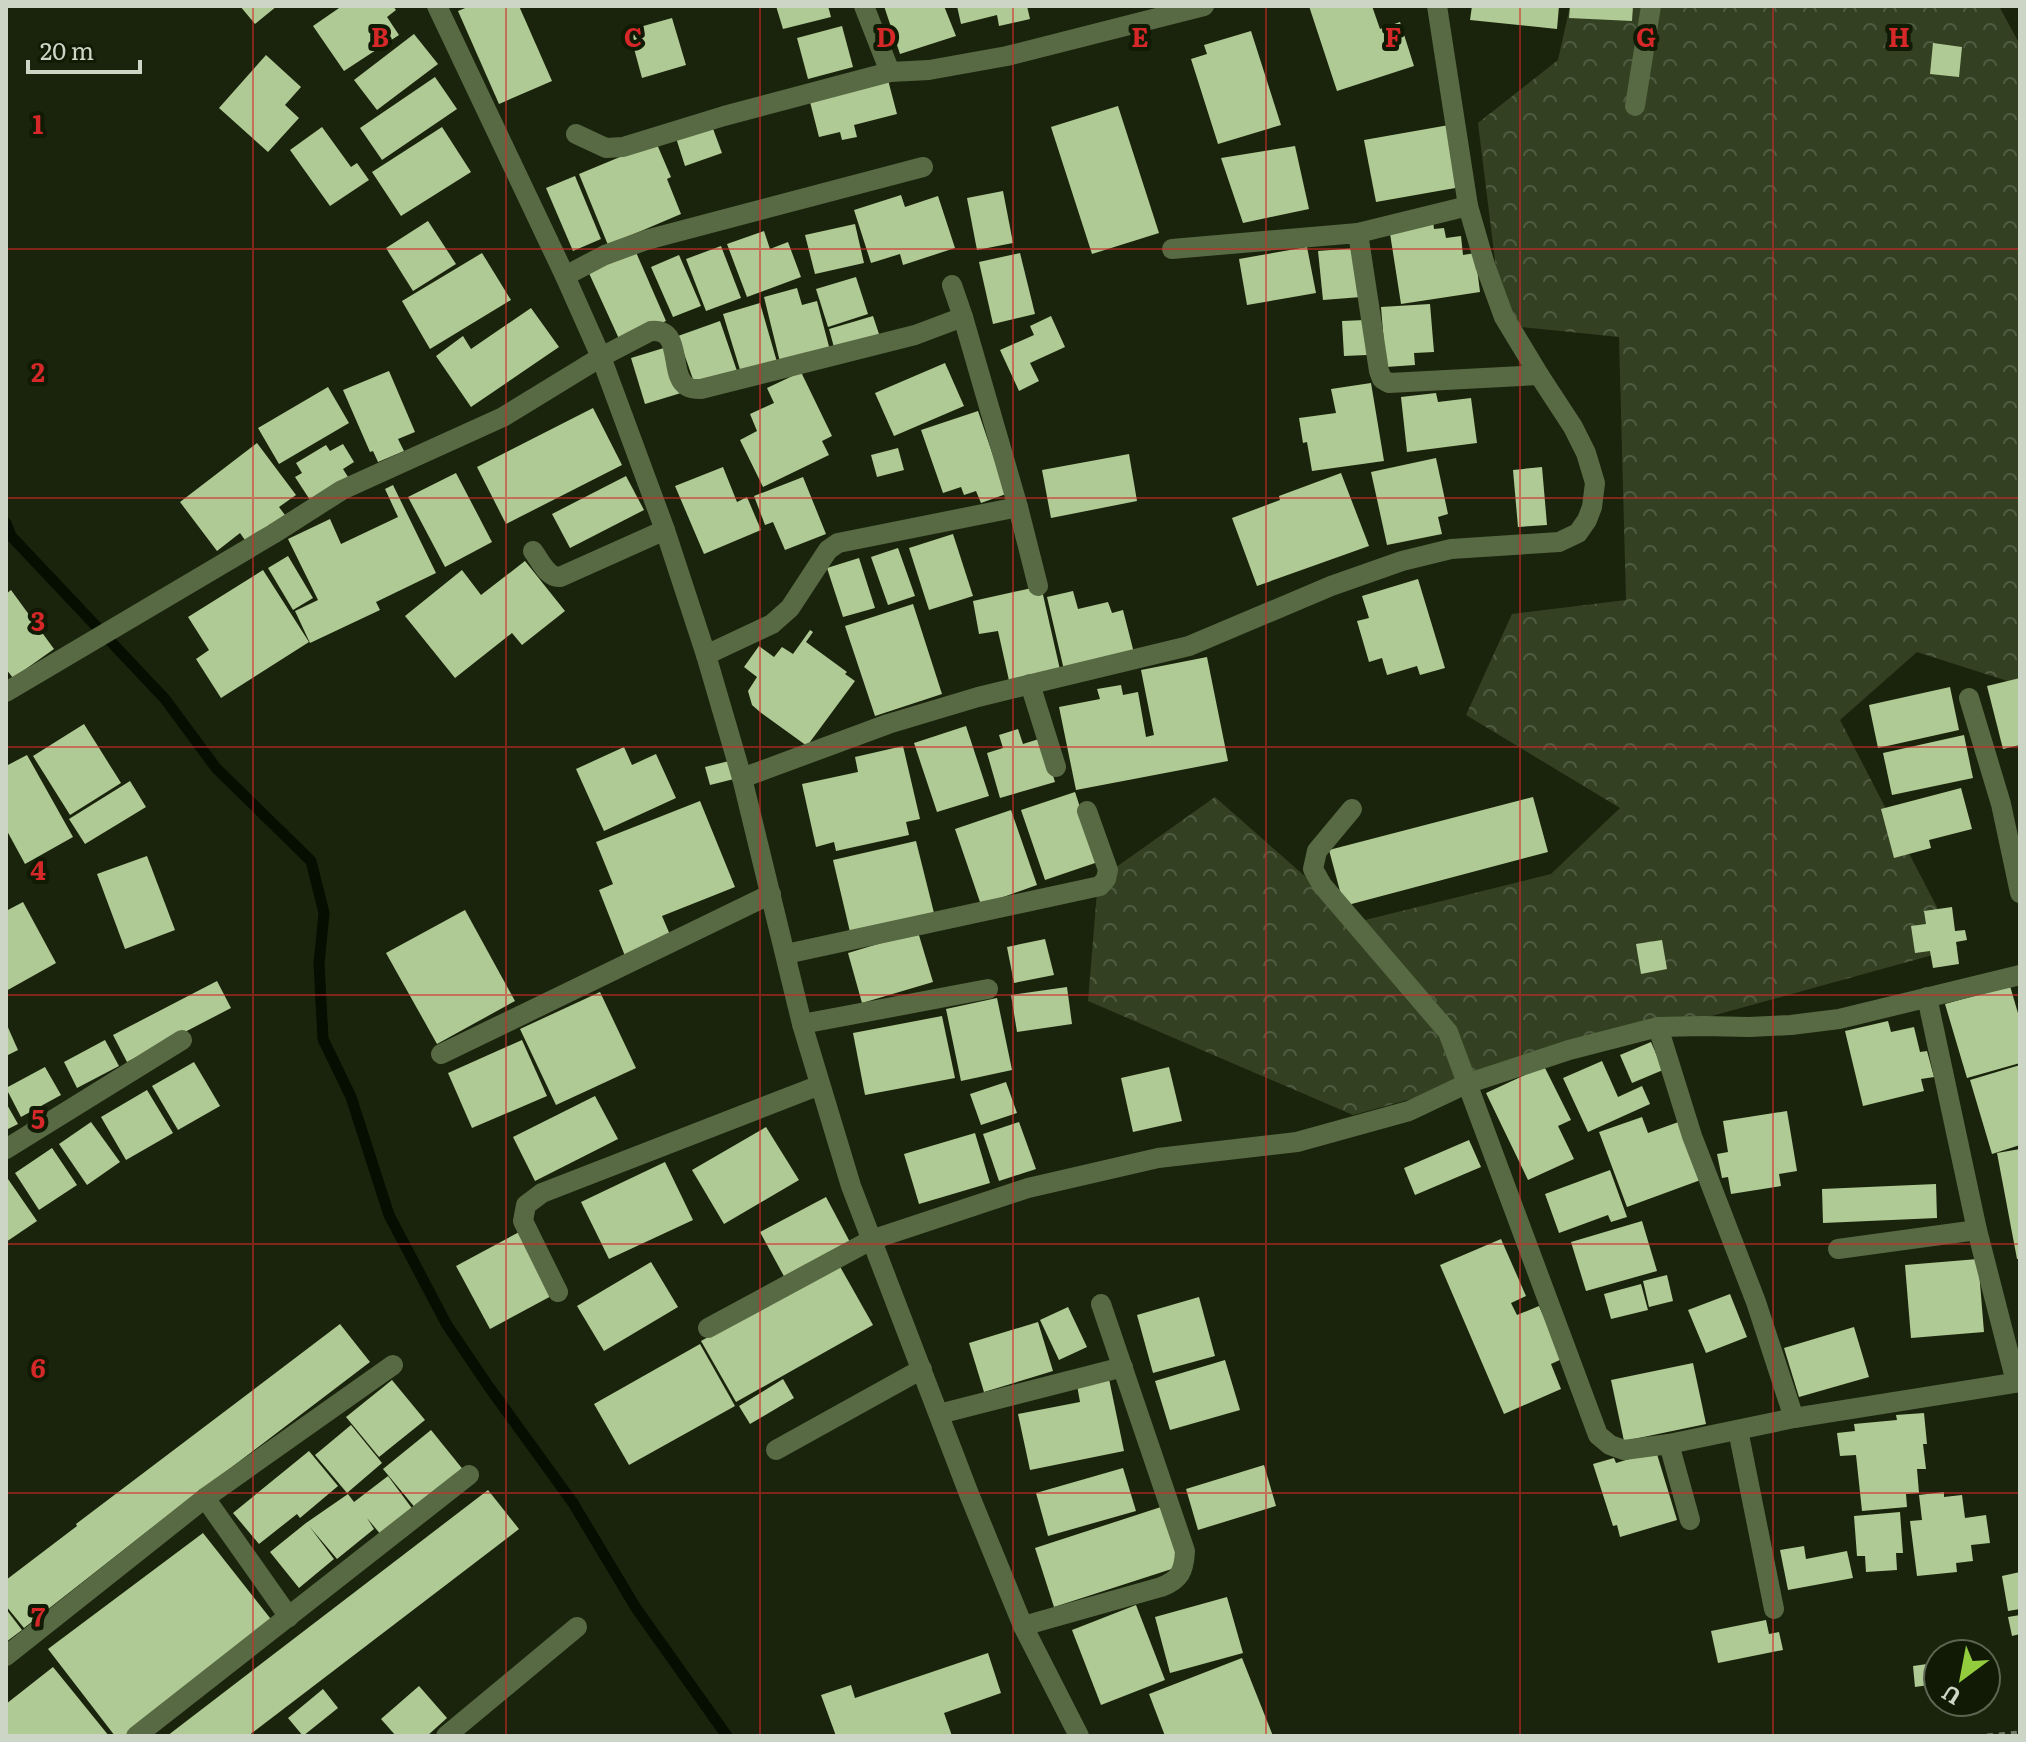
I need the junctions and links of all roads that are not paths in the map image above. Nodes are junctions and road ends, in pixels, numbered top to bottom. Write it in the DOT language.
graph roads {
  1 [pos="437,6"];
  2 [pos="864,6"];
  3 [pos="1204,6"];
  4 [pos="1437,6"];
  5 [pos="1651,6"];
  6 [pos="890,72"];
  7 [pos="1635,106"];
  8 [pos="576,134"];
  9 [pos="923,167"];
  10 [pos="1468,206"];
  11 [pos="1358,233"];
  12 [pos="1172,249"];
  13 [pos="565,276"];
  14 [pos="952,285"];
  15 [pos="963,317"];
  16 [pos="601,357"];
  17 [pos="1539,375"];
  18 [pos="1018,507"];
  19 [pos="665,530"];
  20 [pos="533,551"];
  21 [pos="1038,586"];
  22 [pos="706,655"];
  23 [pos="1030,684"];
  24 [pos="6,692"];
  25 [pos="1969,698"];
  26 [pos="1056,767"];
  27 [pos="742,778"];
  28 [pos="2010,802"];
  29 [pos="1352,809"];
  30 [pos="1087,811"];
  31 [pos="2020,893"];
  32 [pos="771,894"];
  33 [pos="786,954"];
  34 [pos="2020,975"];
  35 [pos="988,989"];
  36 [pos="1927,997"];
  37 [pos="802,1024"];
  38 [pos="1658,1027"];
  39 [pos="182,1040"];
  40 [pos="441,1054"];
  41 [pos="1466,1084"];
  42 [pos="820,1085"];
  43 [pos="6,1149"];
  44 [pos="1977,1230"];
  45 [pos="871,1240"];
  46 [pos="1838,1249"];
  47 [pos="558,1292"];
  48 [pos="1101,1304"];
  49 [pos="708,1328"];
  50 [pos="393,1365"];
  51 [pos="1123,1367"];
  52 [pos="922,1369"];
  53 [pos="2018,1382"];
  54 [pos="939,1414"];
  55 [pos="1794,1418"];
  56 [pos="1738,1430"];
  57 [pos="1669,1444"];
  58 [pos="776,1450"];
  59 [pos="469,1475"];
  60 [pos="205,1498"];
  61 [pos="1690,1520"];
  62 [pos="1774,1609"];
  63 [pos="289,1617"];
  64 [pos="1023,1626"];
  65 [pos="577,1627"];
  66 [pos="6,1656"];
  67 [pos="136,1736"];
  68 [pos="446,1736"];
  69 [pos="1079,1736"];
  1 -- 13 [label="street"];
  2 -- 6 [label="street"];
  3 -- 6 [label="street"];
  4 -- 10 [label="street"];
  5 -- 7 [label="street"];
  6 -- 8 [label="street"];
  9 -- 13 [label="street"];
  10 -- 11 [label="street"];
  10 -- 17 [label="street"];
  11 -- 12 [label="street"];
  11 -- 17 [label="street"];
  13 -- 16 [label="street"];
  14 -- 15 [label="street"];
  15 -- 16 [label="street"];
  15 -- 18 [label="street"];
  16 -- 19 [label="street"];
  16 -- 24 [label="street"];
  17 -- 23 [label="street"];
  18 -- 21 [label="street"];
  18 -- 22 [label="street"];
  19 -- 20 [label="street"];
  19 -- 22 [label="street"];
  22 -- 27 [label="street"];
  23 -- 26 [label="street"];
  23 -- 27 [label="street"];
  25 -- 28 [label="street"];
  27 -- 32 [label="street"];
  28 -- 31 [label="street"];
  29 -- 41 [label="street"];
  30 -- 33 [label="street"];
  32 -- 33 [label="street"];
  32 -- 40 [label="street"];
  33 -- 37 [label="street"];
  34 -- 36 [label="street"];
  35 -- 37 [label="street"];
  36 -- 38 [label="street"];
  36 -- 44 [label="street"];
  37 -- 42 [label="street"];
  38 -- 41 [label="street"];
  38 -- 55 [label="street"];
  39 -- 43 [label="street"];
  41 -- 45 [label="street"];
  41 -- 57 [label="street"];
  42 -- 45 [label="street"];
  42 -- 47 [label="street"];
  44 -- 46 [label="street"];
  44 -- 53 [label="street"];
  45 -- 49 [label="street"];
  45 -- 52 [label="street"];
  48 -- 51 [label="street"];
  50 -- 60 [label="street"];
  51 -- 54 [label="street"];
  51 -- 64 [label="street"];
  52 -- 54 [label="street"];
  52 -- 58 [label="street"];
  53 -- 55 [label="street"];
  54 -- 64 [label="street"];
  55 -- 56 [label="street"];
  56 -- 57 [label="street"];
  56 -- 62 [label="street"];
  57 -- 61 [label="street"];
  59 -- 63 [label="street"];
  60 -- 63 [label="street"];
  60 -- 66 [label="street"];
  63 -- 67 [label="street"];
  64 -- 69 [label="street"];
  65 -- 68 [label="street"];
}
